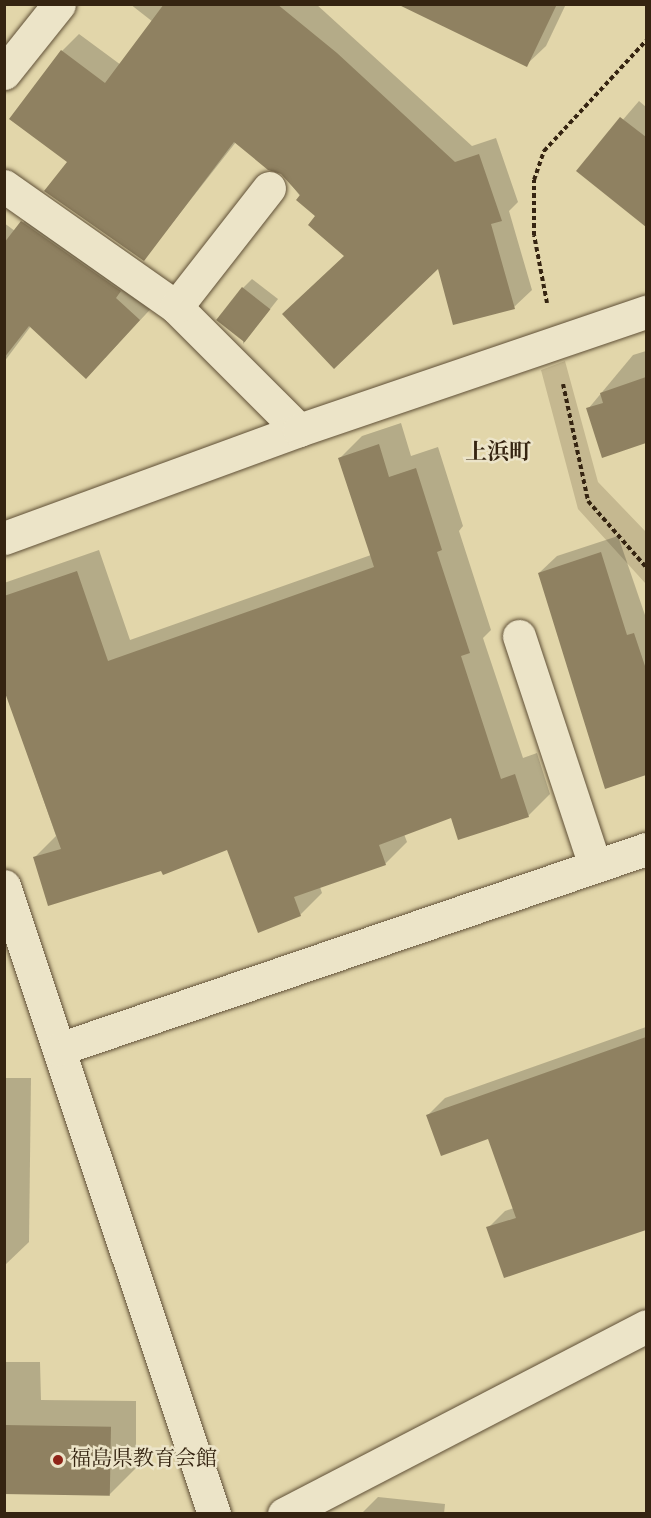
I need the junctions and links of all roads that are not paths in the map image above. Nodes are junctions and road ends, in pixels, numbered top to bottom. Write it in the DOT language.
graph roads {
  1 [pos="59,4"];
  2 [pos="4,73"];
  3 [pos="4,186"];
  4 [pos="269,188"];
  5 [pos="176,307"];
  6 [pos="646,312"];
  7 [pos="299,430"];
  8 [pos="4,538"];
  9 [pos="519,636"];
  10 [pos="646,849"];
  11 [pos="595,866"];
  12 [pos="4,885"];
  13 [pos="59,1049"];
  14 [pos="646,1326"];
  15 [pos="214,1514"];
  16 [pos="284,1514"];
  1 -- 2 [label="street"];
  3 -- 5 [label="street"];
  4 -- 5 [label="street"];
  5 -- 7 [label="street"];
  6 -- 7 [label="street"];
  7 -- 8 [label="street"];
  9 -- 11 [label="street"];
  10 -- 11 [label="street"];
  11 -- 13 [label="street"];
  12 -- 13 [label="street"];
  13 -- 15 [label="street"];
  14 -- 16 [label="street"];
}
